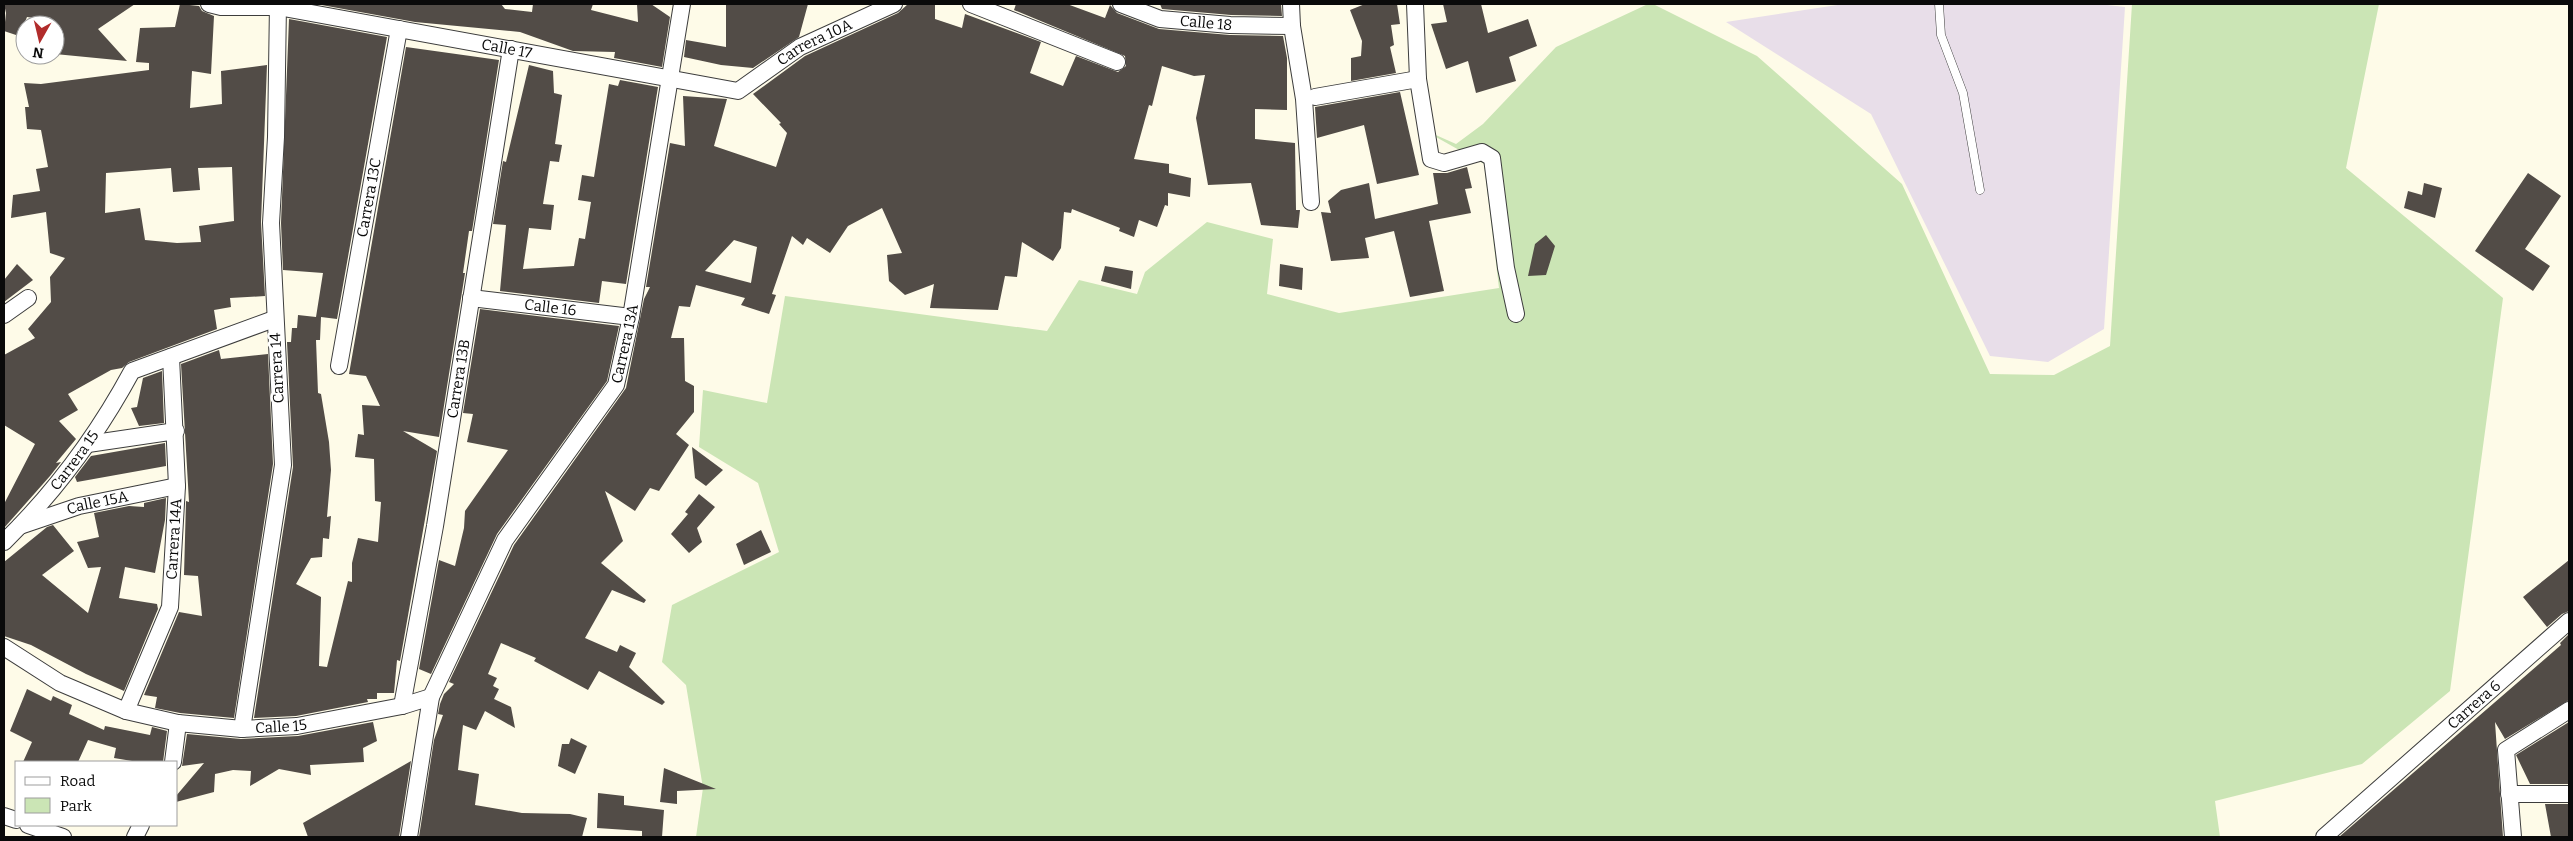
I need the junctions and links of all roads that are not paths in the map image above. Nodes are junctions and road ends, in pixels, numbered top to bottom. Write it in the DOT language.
graph roads {
  1 [pos="209,4"];
  2 [pos="682,4"];
  3 [pos="894,4"];
  4 [pos="971,4"];
  5 [pos="1121,4"];
  6 [pos="1291,4"];
  7 [pos="1415,4"];
  8 [pos="1939,4"];
  9 [pos="278,5"];
  10 [pos="1292,26"];
  11 [pos="399,29"];
  12 [pos="511,49"];
  13 [pos="1117,62"];
  14 [pos="669,78"];
  15 [pos="1418,79"];
  16 [pos="738,91"];
  17 [pos="1315,97"];
  18 [pos="1980,190"];
  19 [pos="1312,202"];
  20 [pos="28,298"];
  21 [pos="472,298"];
  22 [pos="1516,314"];
  23 [pos="4,315"];
  24 [pos="630,317"];
  25 [pos="274,319"];
  26 [pos="171,357"];
  27 [pos="339,366"];
  28 [pos="176,431"];
  29 [pos="88,444"];
  30 [pos="177,486"];
  31 [pos="20,527"];
  32 [pos="4,542"];
  33 [pos="2569,621"];
  34 [pos="4,647"];
  35 [pos="431,697"];
  36 [pos="402,706"];
  37 [pos="2569,710"];
  38 [pos="126,711"];
  39 [pos="178,723"];
  40 [pos="242,729"];
  41 [pos="174,761"];
  42 [pos="2509,794"];
  43 [pos="2569,794"];
  44 [pos="31,826"];
  45 [pos="64,837"];
  46 [pos="409,837"];
  47 [pos="2324,837"];
  48 [pos="2513,837"];
  1 -- 9 [label="street, Calle 17"];
  2 -- 14 [label="street, Carrera 13A"];
  3 -- 16 [label="street, Carrera 10A"];
  4 -- 13 [label="street"];
  5 -- 10 [label="street, Calle 18"];
  6 -- 10 [label="street"];
  7 -- 15 [label="street"];
  8 -- 18 [label="lane"];
  9 -- 11 [label="street, Calle 17"];
  9 -- 25 [label="street, Carrera 14"];
  10 -- 19 [label="street"];
  11 -- 12 [label="street, Calle 17"];
  11 -- 27 [label="street, Carrera 13C"];
  12 -- 14 [label="street, Calle 17"];
  12 -- 21 [label="street, Carrera 13B"];
  14 -- 16 [label="street, Calle 17"];
  14 -- 24 [label="street, Carrera 13A"];
  15 -- 17 [label="street"];
  15 -- 22 [label="street"];
  20 -- 23 [label="street"];
  21 -- 24 [label="street, Calle 16"];
  21 -- 36 [label="street, Carrera 13B"];
  24 -- 35 [label="street, Carrera 13A"];
  25 -- 26 [label="street"];
  25 -- 40 [label="street, Carrera 14"];
  26 -- 28 [label="street, Carrera 14A"];
  26 -- 29 [label="street, Carrera 15"];
  28 -- 29 [label="street"];
  28 -- 30 [label="street, Carrera 14A"];
  29 -- 31 [label="street, Carrera 15"];
  30 -- 31 [label="street, Calle 15A"];
  30 -- 38 [label="street, Carrera 14A"];
  31 -- 32 [label="street, Carrera 15"];
  33 -- 47 [label="street, Carrera 6"];
  34 -- 38 [label="street, Calle 15"];
  35 -- 36 [label="street, Calle 15"];
  35 -- 46 [label="street"];
  36 -- 40 [label="street, Calle 15"];
  37 -- 42 [label="street"];
  38 -- 39 [label="street, Calle 15"];
  39 -- 40 [label="street, Calle 15"];
  39 -- 41 [label="street"];
  42 -- 43 [label="street"];
  42 -- 48 [label="street"];
  44 -- 45 [label="street"];
}
